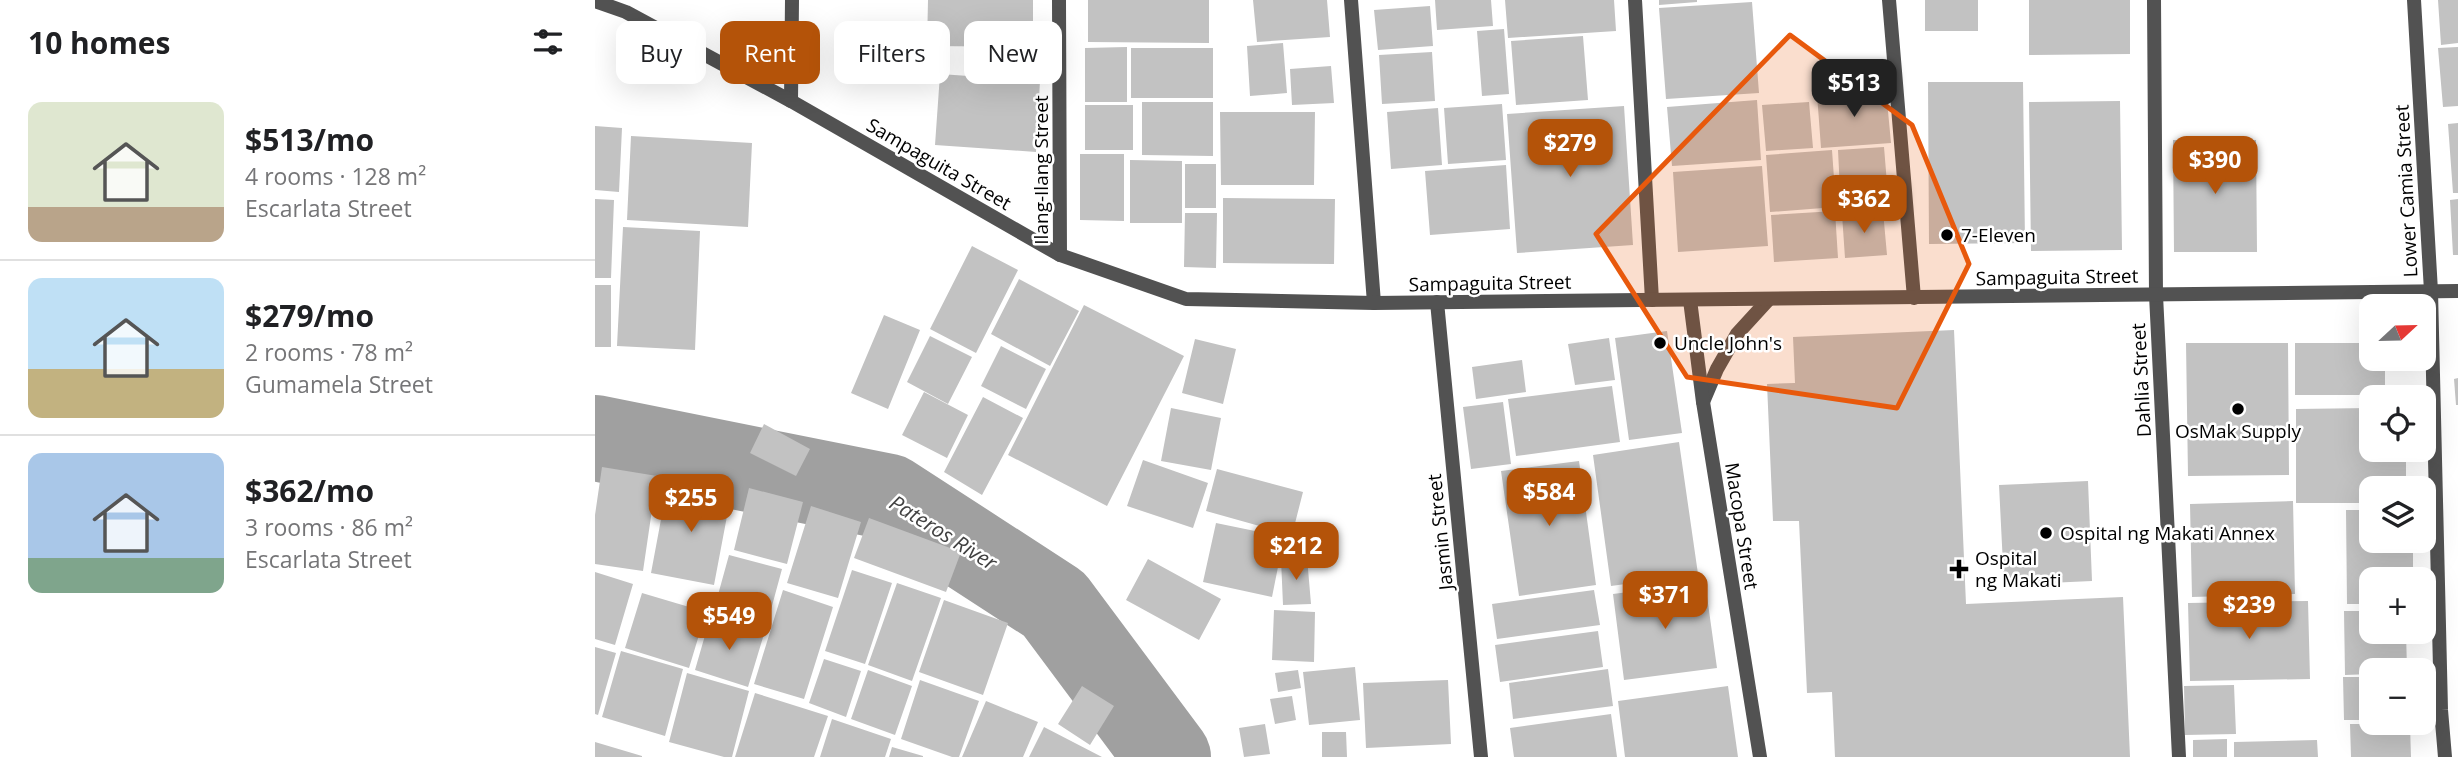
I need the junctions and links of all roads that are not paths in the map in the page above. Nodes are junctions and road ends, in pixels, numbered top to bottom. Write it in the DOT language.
graph roads {
  1 [pos="792,0"];
  2 [pos="1059,0"];
  3 [pos="1351,0"];
  4 [pos="1635,0"];
  5 [pos="1889,0"];
  6 [pos="2154,0"];
  7 [pos="2414,0"];
  8 [pos="595,1"];
  9 [pos="791,101"];
  10 [pos="1060,255"];
  11 [pos="2431,291"];
  12 [pos="2458,291"];
  13 [pos="2156,295"];
  14 [pos="1914,298"];
  15 [pos="1769,299"];
  16 [pos="1652,300"];
  17 [pos="1690,300"];
  18 [pos="1437,302"];
  19 [pos="1374,303"];
  20 [pos="1703,402"];
  21 [pos="1481,757"];
  22 [pos="1760,757"];
  23 [pos="2179,757"];
  24 [pos="2445,757"];
  1 -- 9 [label="street"];
  2 -- 10 [label="street, Ilang-Ilang Street"];
  3 -- 19 [label="street"];
  4 -- 16 [label="street"];
  5 -- 14 [label="street"];
  6 -- 13 [label="street, Dahlia Street"];
  7 -- 11 [label="street, Lower Camia Street"];
  8 -- 9 [label="street, Sampaguita Street"];
  9 -- 10 [label="street, Sampaguita Street"];
  10 -- 19 [label="street, Sampaguita Street"];
  11 -- 12 [label="street, Sampaguita Street"];
  11 -- 13 [label="street, Sampaguita Street"];
  11 -- 24 [label="street, Lower Camia Street"];
  13 -- 14 [label="street, Sampaguita Street"];
  13 -- 23 [label="street, Dahlia Street"];
  14 -- 15 [label="street, Sampaguita Street"];
  15 -- 17 [label="street, Sampaguita Street"];
  15 -- 20 [label="street"];
  16 -- 17 [label="street, Sampaguita Street"];
  16 -- 18 [label="street, Sampaguita Street"];
  17 -- 20 [label="street, Macopa Street"];
  18 -- 19 [label="street, Sampaguita Street"];
  18 -- 21 [label="street, Jasmin Street"];
  20 -- 22 [label="street, Macopa Street"];
}
